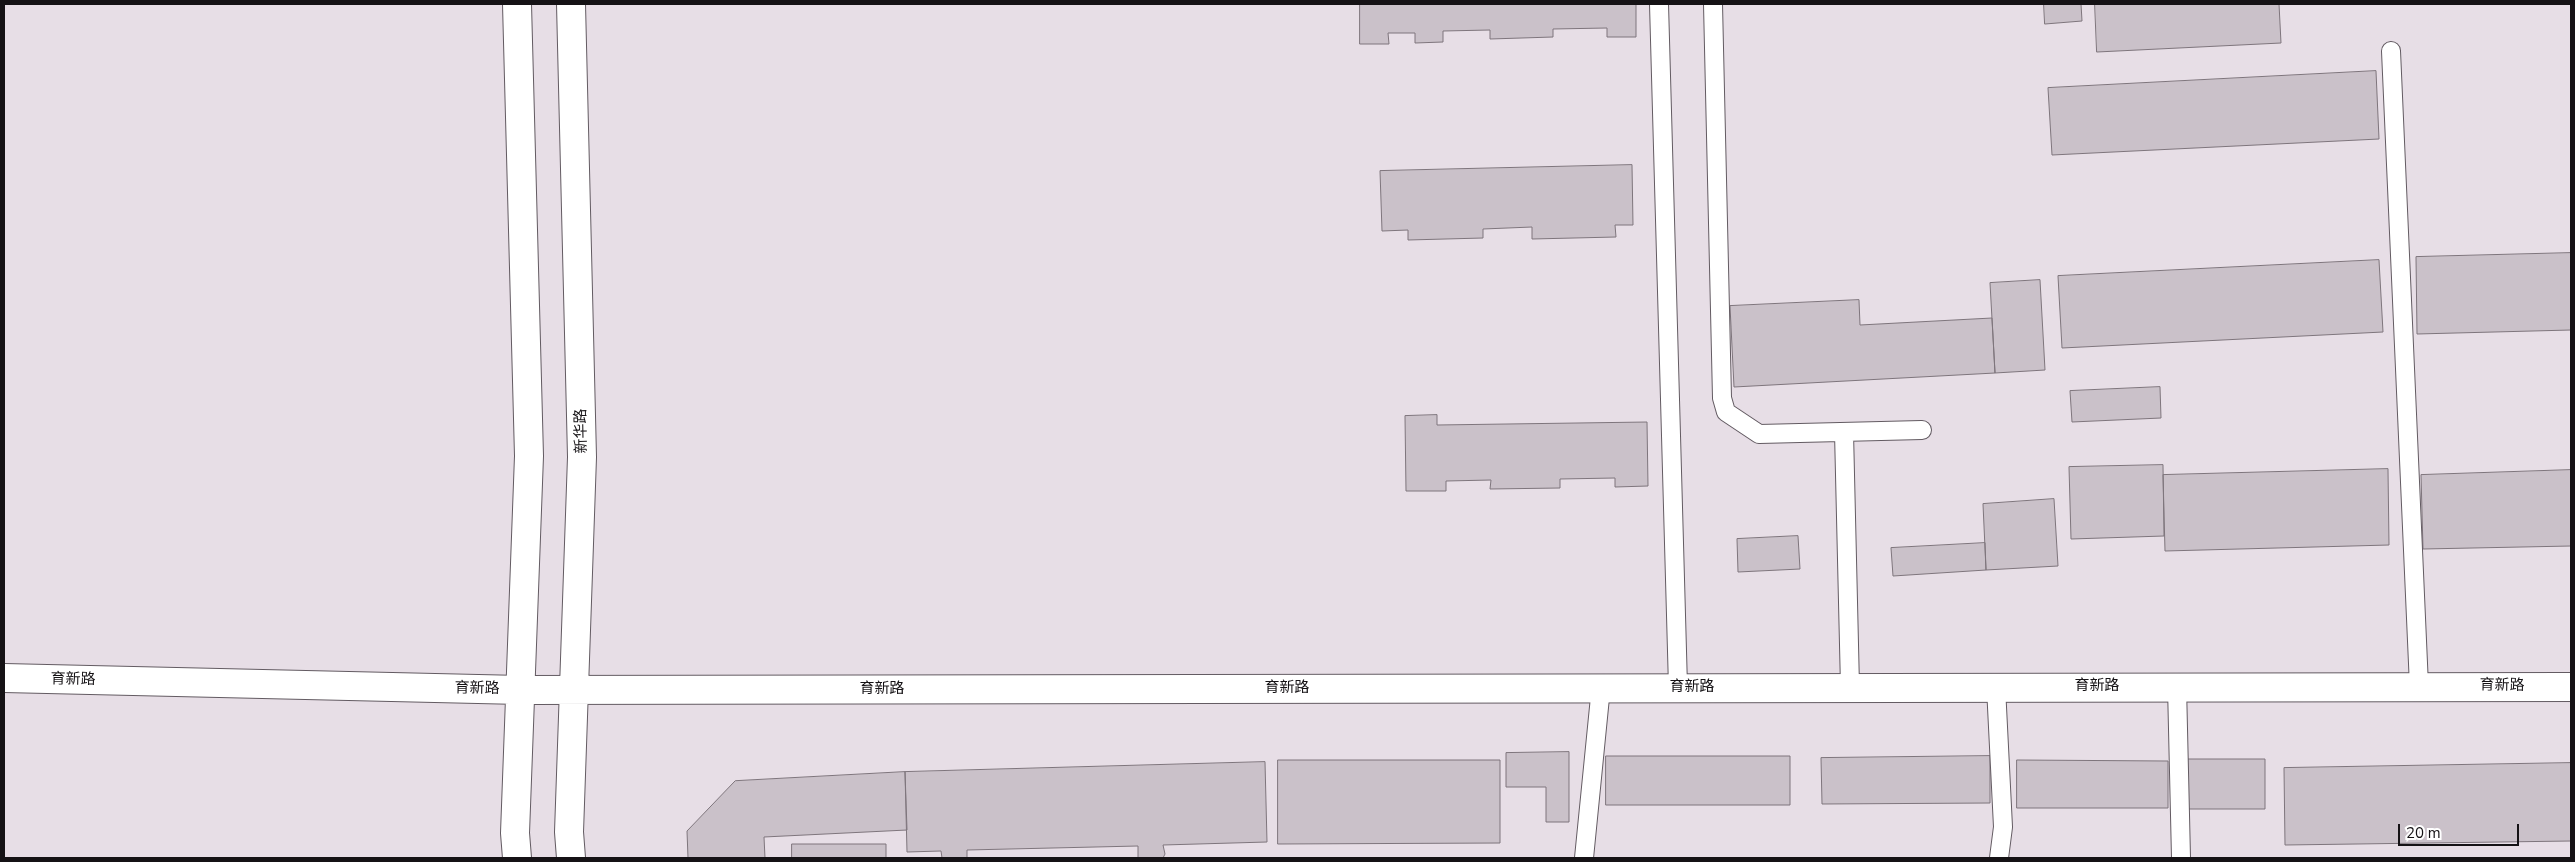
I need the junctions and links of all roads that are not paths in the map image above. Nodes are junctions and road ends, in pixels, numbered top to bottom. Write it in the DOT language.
graph roads {
  1 [pos="517,4"];
  2 [pos="571,4"];
  3 [pos="1659,4"];
  4 [pos="1713,4"];
  5 [pos="2391,51"];
  6 [pos="1922,430"];
  7 [pos="1844,432"];
  8 [pos="4,678"];
  9 [pos="2177,686"];
  10 [pos="2419,686"];
  11 [pos="1601,687"];
  12 [pos="1678,687"];
  13 [pos="1850,687"];
  14 [pos="1996,687"];
  15 [pos="2571,687"];
  16 [pos="574,689"];
  17 [pos="520,690"];
  18 [pos="517,858"];
  19 [pos="571,858"];
  20 [pos="1584,858"];
  21 [pos="1999,858"];
  22 [pos="2180,858"];
  1 -- 17 [label="street"];
  2 -- 16 [label="street, 新华路"];
  3 -- 12 [label="lane"];
  4 -- 7 [label="lane"];
  5 -- 10 [label="lane"];
  6 -- 7 [label="lane"];
  7 -- 13 [label="lane"];
  8 -- 17 [label="street, 育新路"];
  9 -- 10 [label="street, 育新路"];
  9 -- 14 [label="street, 育新路"];
  9 -- 22 [label="lane"];
  10 -- 15 [label="street, 育新路"];
  11 -- 12 [label="street, 育新路"];
  11 -- 16 [label="street, 育新路"];
  11 -- 20 [label="lane"];
  12 -- 13 [label="street, 育新路"];
  13 -- 14 [label="street, 育新路"];
  14 -- 21 [label="lane"];
  16 -- 17 [label="street, 育新路"];
  16 -- 19 [label="street, 新华路"];
  17 -- 18 [label="street"];
}
